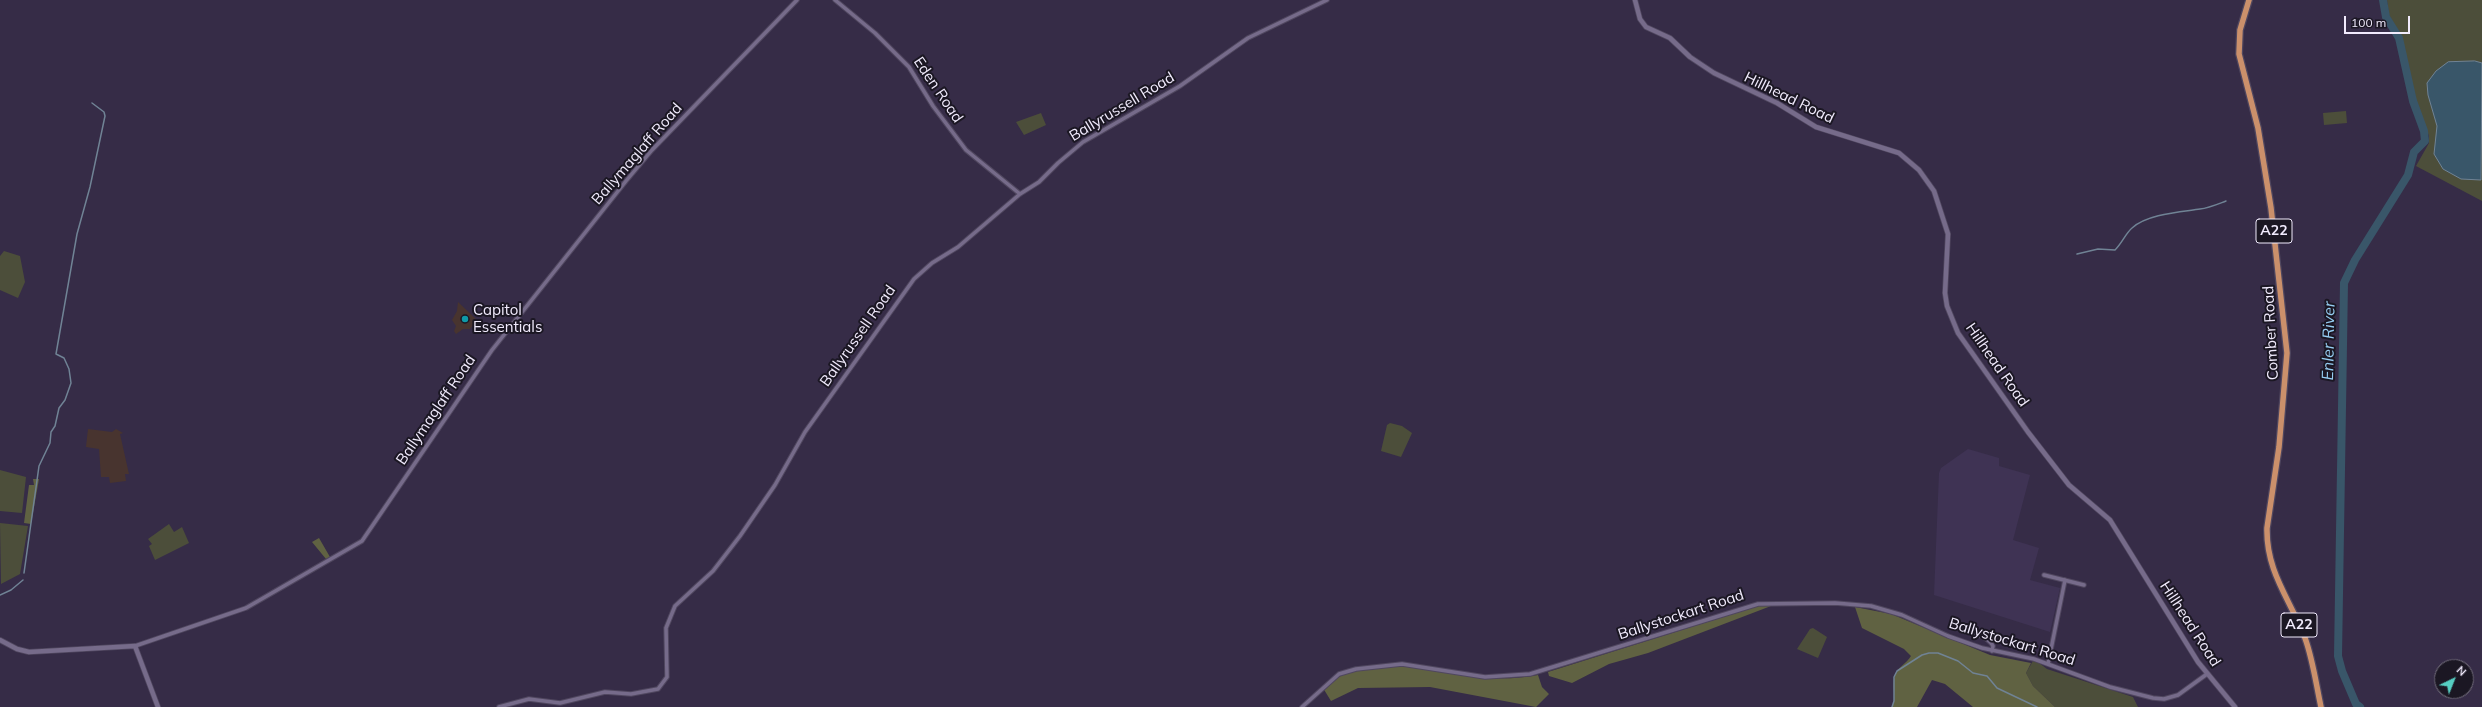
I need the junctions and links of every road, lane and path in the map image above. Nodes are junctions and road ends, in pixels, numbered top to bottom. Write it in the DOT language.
graph roads {
  1 [pos="796,0"];
  2 [pos="836,0"];
  3 [pos="1327,0"];
  4 [pos="1635,0"];
  5 [pos="2249,0"];
  6 [pos="1020,194"];
  7 [pos="2044,575"];
  8 [pos="2065,580"];
  9 [pos="2084,585"];
  10 [pos="1962,630"];
  11 [pos="0,640"];
  12 [pos="135,646"];
  13 [pos="1992,651"];
  14 [pos="2048,664"];
  15 [pos="2207,674"];
  16 [pos="158,707"];
  17 [pos="499,707"];
  18 [pos="1302,707"];
  19 [pos="2235,707"];
  20 [pos="2321,707"];
  1 -- 12 [label="street, Ballymaglaff Road"];
  2 -- 6 [label="street, Eden Road"];
  3 -- 6 [label="street, Ballyrussell Road"];
  4 -- 15 [label="street, Hillhead Road"];
  5 -- 20 [label="highway, Comber Road / A22"];
  6 -- 17 [label="street, Ballyrussell Road"];
  7 -- 8 [label="street"];
  8 -- 9 [label="street"];
  8 -- 14 [label="street"];
  10 -- 13 [label="street"];
  11 -- 12 [label="street"];
  12 -- 16 [label="street"];
  13 -- 14 [label="street, Ballystockart Road"];
  13 -- 18 [label="street, Ballystockart Road"];
  14 -- 15 [label="street, Ballystockart Road"];
  15 -- 19 [label="street, Hillhead Road"];
}
